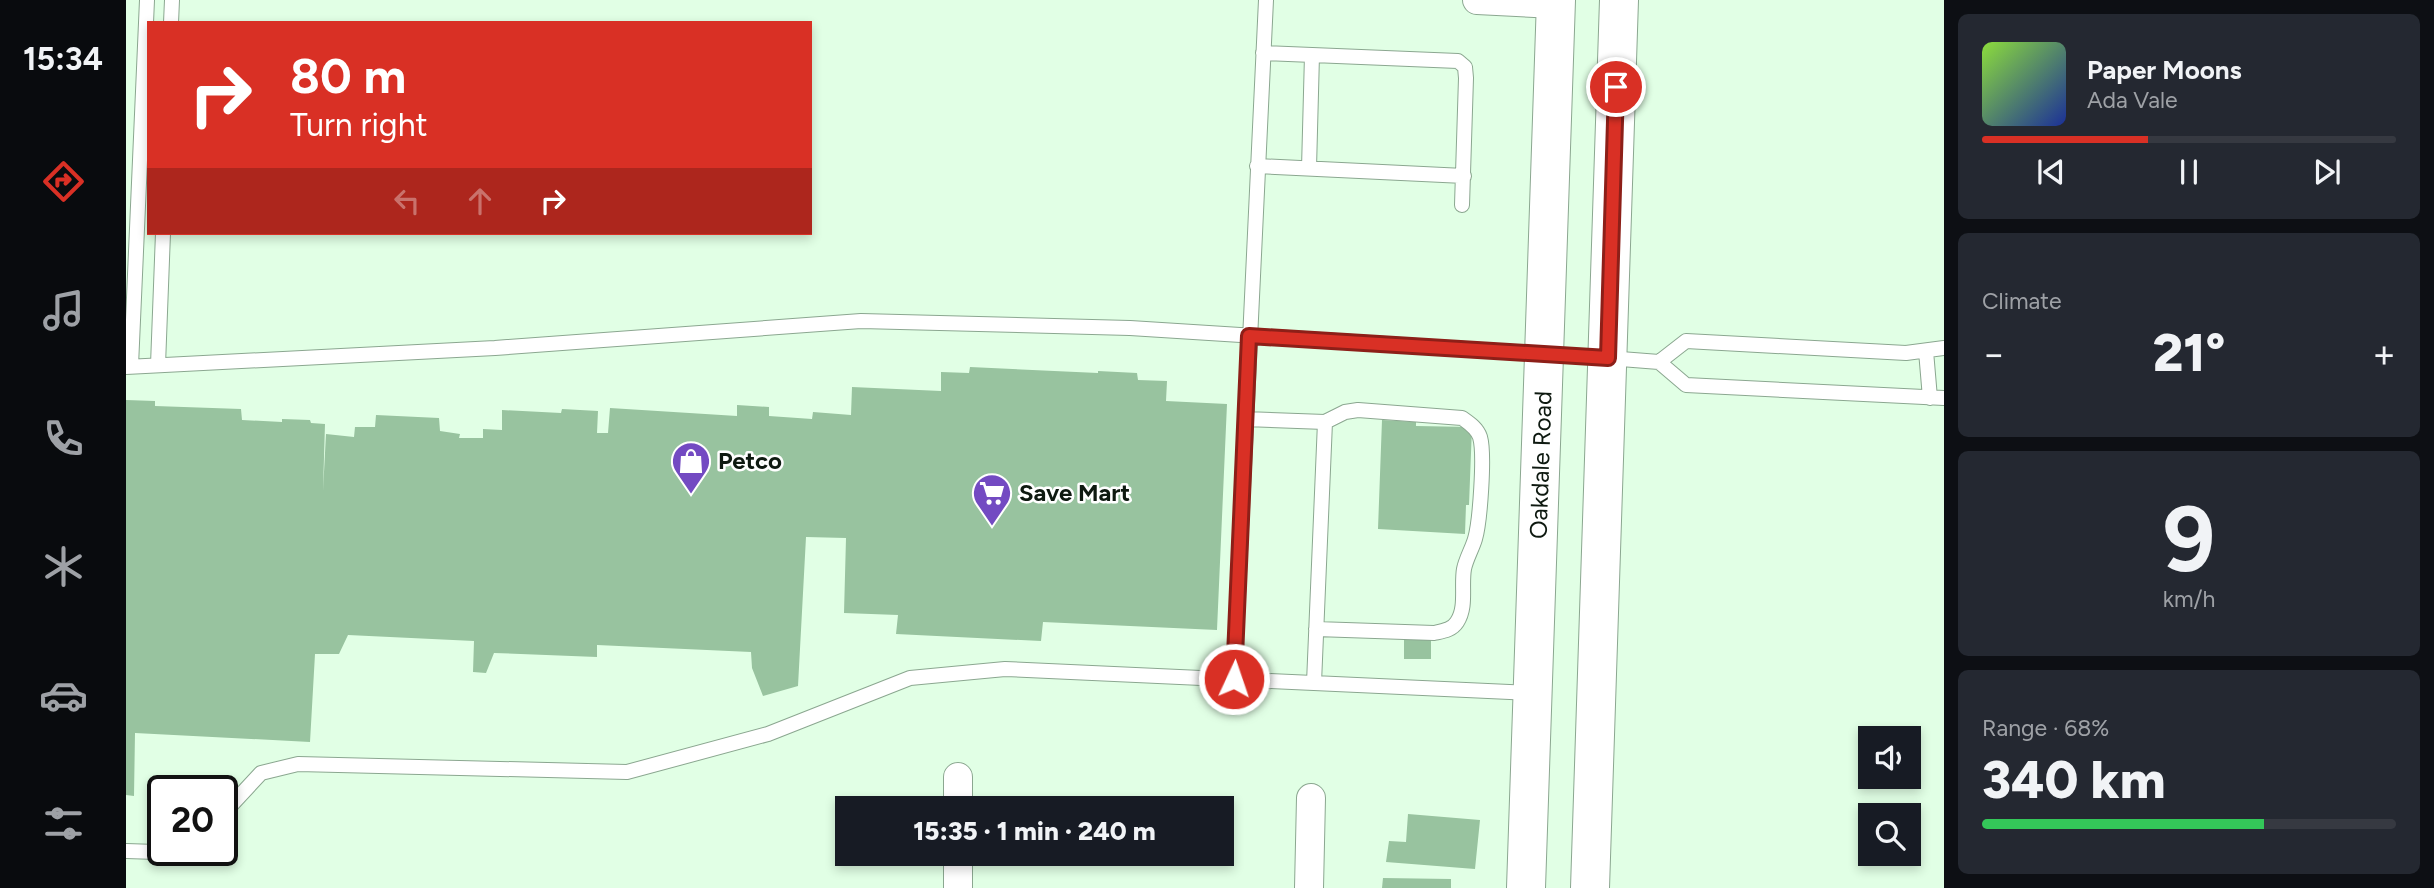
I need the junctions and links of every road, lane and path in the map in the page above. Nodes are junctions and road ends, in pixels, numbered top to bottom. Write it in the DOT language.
graph roads {
  1 [pos="147,0"];
  2 [pos="172,0"];
  3 [pos="1266,0"];
  4 [pos="1477,0"];
  5 [pos="1619,0"];
  6 [pos="1555,2"];
  7 [pos="171,21"];
  8 [pos="1263,53"];
  9 [pos="1312,55"];
  10 [pos="1257,166"];
  11 [pos="1310,168"];
  12 [pos="1464,176"];
  13 [pos="1462,205"];
  14 [pos="163,235"];
  15 [pos="1249,336"];
  16 [pos="1944,348"];
  17 [pos="1926,351"];
  18 [pos="1545,354"];
  19 [pos="1608,358"];
  20 [pos="1659,362"];
  21 [pos="158,365"];
  22 [pos="128,366"];
  23 [pos="1937,398"];
  24 [pos="1245,419"];
  25 [pos="1325,422"];
  26 [pos="1316,629"];
  27 [pos="1234,679"];
  28 [pos="1314,683"];
  29 [pos="1533,693"];
  30 [pos="958,777"];
  31 [pos="958,796"];
  32 [pos="238,798"];
  33 [pos="1311,798"];
  34 [pos="126,851"];
  35 [pos="147,852"];
  36 [pos="958,866"];
  37 [pos="958,888"];
  38 [pos="1309,888"];
  39 [pos="1526,888"];
  40 [pos="1590,888"];
  1 -- 22 [label="lane"];
  2 -- 7 [label="lane"];
  3 -- 8 [label="lane"];
  4 -- 6 [label="street"];
  5 -- 19 [label="main road"];
  6 -- 18 [label="main road, Oakdale Road"];
  8 -- 9 [label="lane"];
  8 -- 10 [label="lane"];
  9 -- 11 [label="lane"];
  9 -- 12 [label="lane"];
  10 -- 11 [label="lane"];
  10 -- 15 [label="lane"];
  11 -- 12 [label="lane"];
  12 -- 13 [label="lane"];
  14 -- 21 [label="lane"];
  15 -- 18 [label="lane"];
  15 -- 21 [label="lane"];
  15 -- 24 [label="lane"];
  16 -- 17 [label="lane"];
  17 -- 20 [label="lane"];
  17 -- 23 [label="lane"];
  18 -- 19 [label="lane"];
  18 -- 29 [label="main road, Oakdale Road"];
  19 -- 20 [label="lane"];
  19 -- 40 [label="main road"];
  20 -- 23 [label="lane"];
  21 -- 22 [label="lane"];
  24 -- 25 [label="lane"];
  24 -- 27 [label="lane"];
  25 -- 26 [label="lane"];
  25 -- 26 [label="lane"];
  26 -- 28 [label="lane"];
  27 -- 28 [label="lane"];
  27 -- 32 [label="lane"];
  28 -- 29 [label="lane"];
  29 -- 39 [label="main road, Oakdale Road"];
  30 -- 31 [label="street"];
  33 -- 38 [label="street"];
  34 -- 35 [label="lane"];
  36 -- 37 [label="street"];
}
